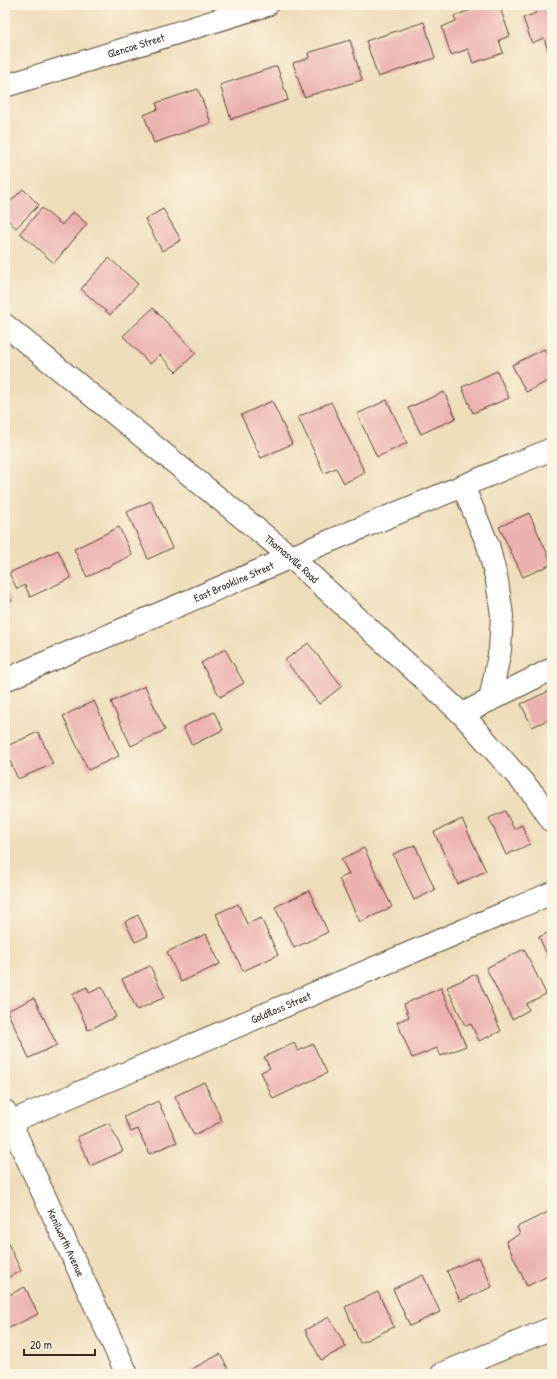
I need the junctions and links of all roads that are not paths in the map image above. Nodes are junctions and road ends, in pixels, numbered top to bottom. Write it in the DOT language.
graph roads {
  1 [pos="267,5"];
  2 [pos="5,86"];
  3 [pos="5,325"];
  4 [pos="552,449"];
  5 [pos="463,486"];
  6 [pos="290,557"];
  7 [pos="552,669"];
  8 [pos="5,680"];
  9 [pos="490,700"];
  10 [pos="462,714"];
  11 [pos="552,821"];
  12 [pos="552,893"];
  13 [pos="8,1117"];
  14 [pos="552,1328"];
  15 [pos="127,1374"];
  16 [pos="442,1374"];
  1 -- 2 [label="street, Glencoe Street"];
  3 -- 6 [label="street, Thomasville Road"];
  4 -- 5 [label="street, East Brookline Street"];
  5 -- 6 [label="street, East Brookline Street"];
  5 -- 9 [label="street"];
  6 -- 8 [label="street, East Brookline Street"];
  6 -- 10 [label="street, Thomasville Road"];
  7 -- 9 [label="street"];
  9 -- 10 [label="street"];
  10 -- 11 [label="street, Thomasville Road"];
  12 -- 13 [label="street, Goldfloss Street"];
  13 -- 15 [label="street, Kenilworth Avenue"];
  14 -- 16 [label="street"];
}
